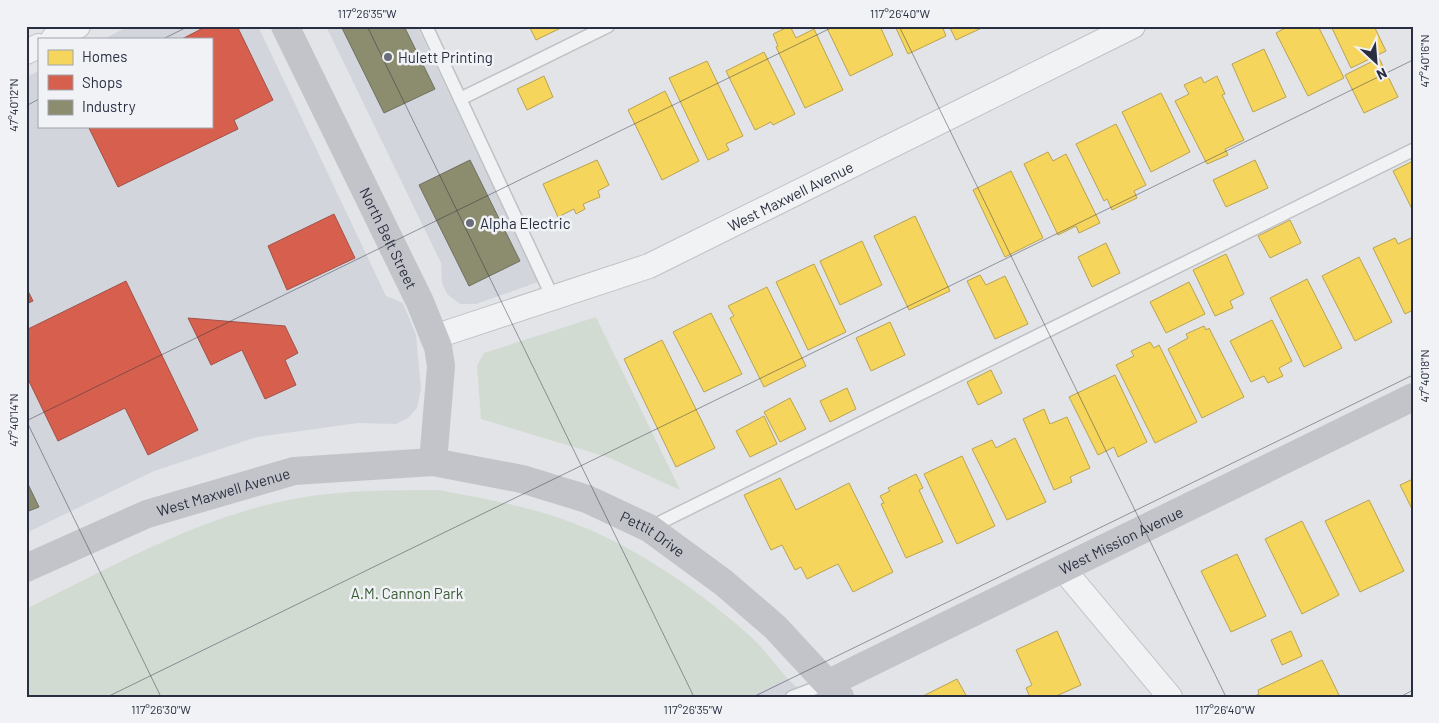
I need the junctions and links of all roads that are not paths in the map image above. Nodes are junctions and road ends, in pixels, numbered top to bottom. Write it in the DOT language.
graph roads {
  1 [pos="78,26"];
  2 [pos="285,26"];
  3 [pos="426,26"];
  4 [pos="608,26"];
  5 [pos="1133,26"];
  6 [pos="55,38"];
  7 [pos="38,46"];
  8 [pos="26,52"];
  9 [pos="460,99"];
  10 [pos="1413,150"];
  11 [pos="552,296"];
  12 [pos="434,337"];
  13 [pos="1413,397"];
  14 [pos="433,462"];
  15 [pos="649,528"];
  16 [pos="26,568"];
  17 [pos="1063,569"];
  18 [pos="834,690"];
  19 [pos="792,697"];
  20 [pos="1170,697"];
  1 -- 6 [label="street"];
  2 -- 12 [label="street, North Belt Street"];
  3 -- 9 [label="lane"];
  4 -- 9 [label="lane"];
  5 -- 11 [label="street, West Maxwell Avenue"];
  7 -- 8 [label="street"];
  9 -- 11 [label="lane"];
  10 -- 15 [label="lane"];
  11 -- 12 [label="street, West Maxwell Avenue"];
  12 -- 14 [label="street, North Belt Street"];
  13 -- 17 [label="street, West Mission Avenue"];
  14 -- 15 [label="street, Pettit Drive"];
  14 -- 16 [label="street, West Maxwell Avenue"];
  15 -- 18 [label="street, Pettit Drive"];
  17 -- 18 [label="street, West Mission Avenue"];
  17 -- 20 [label="street"];
  18 -- 19 [label="lane"];
}
